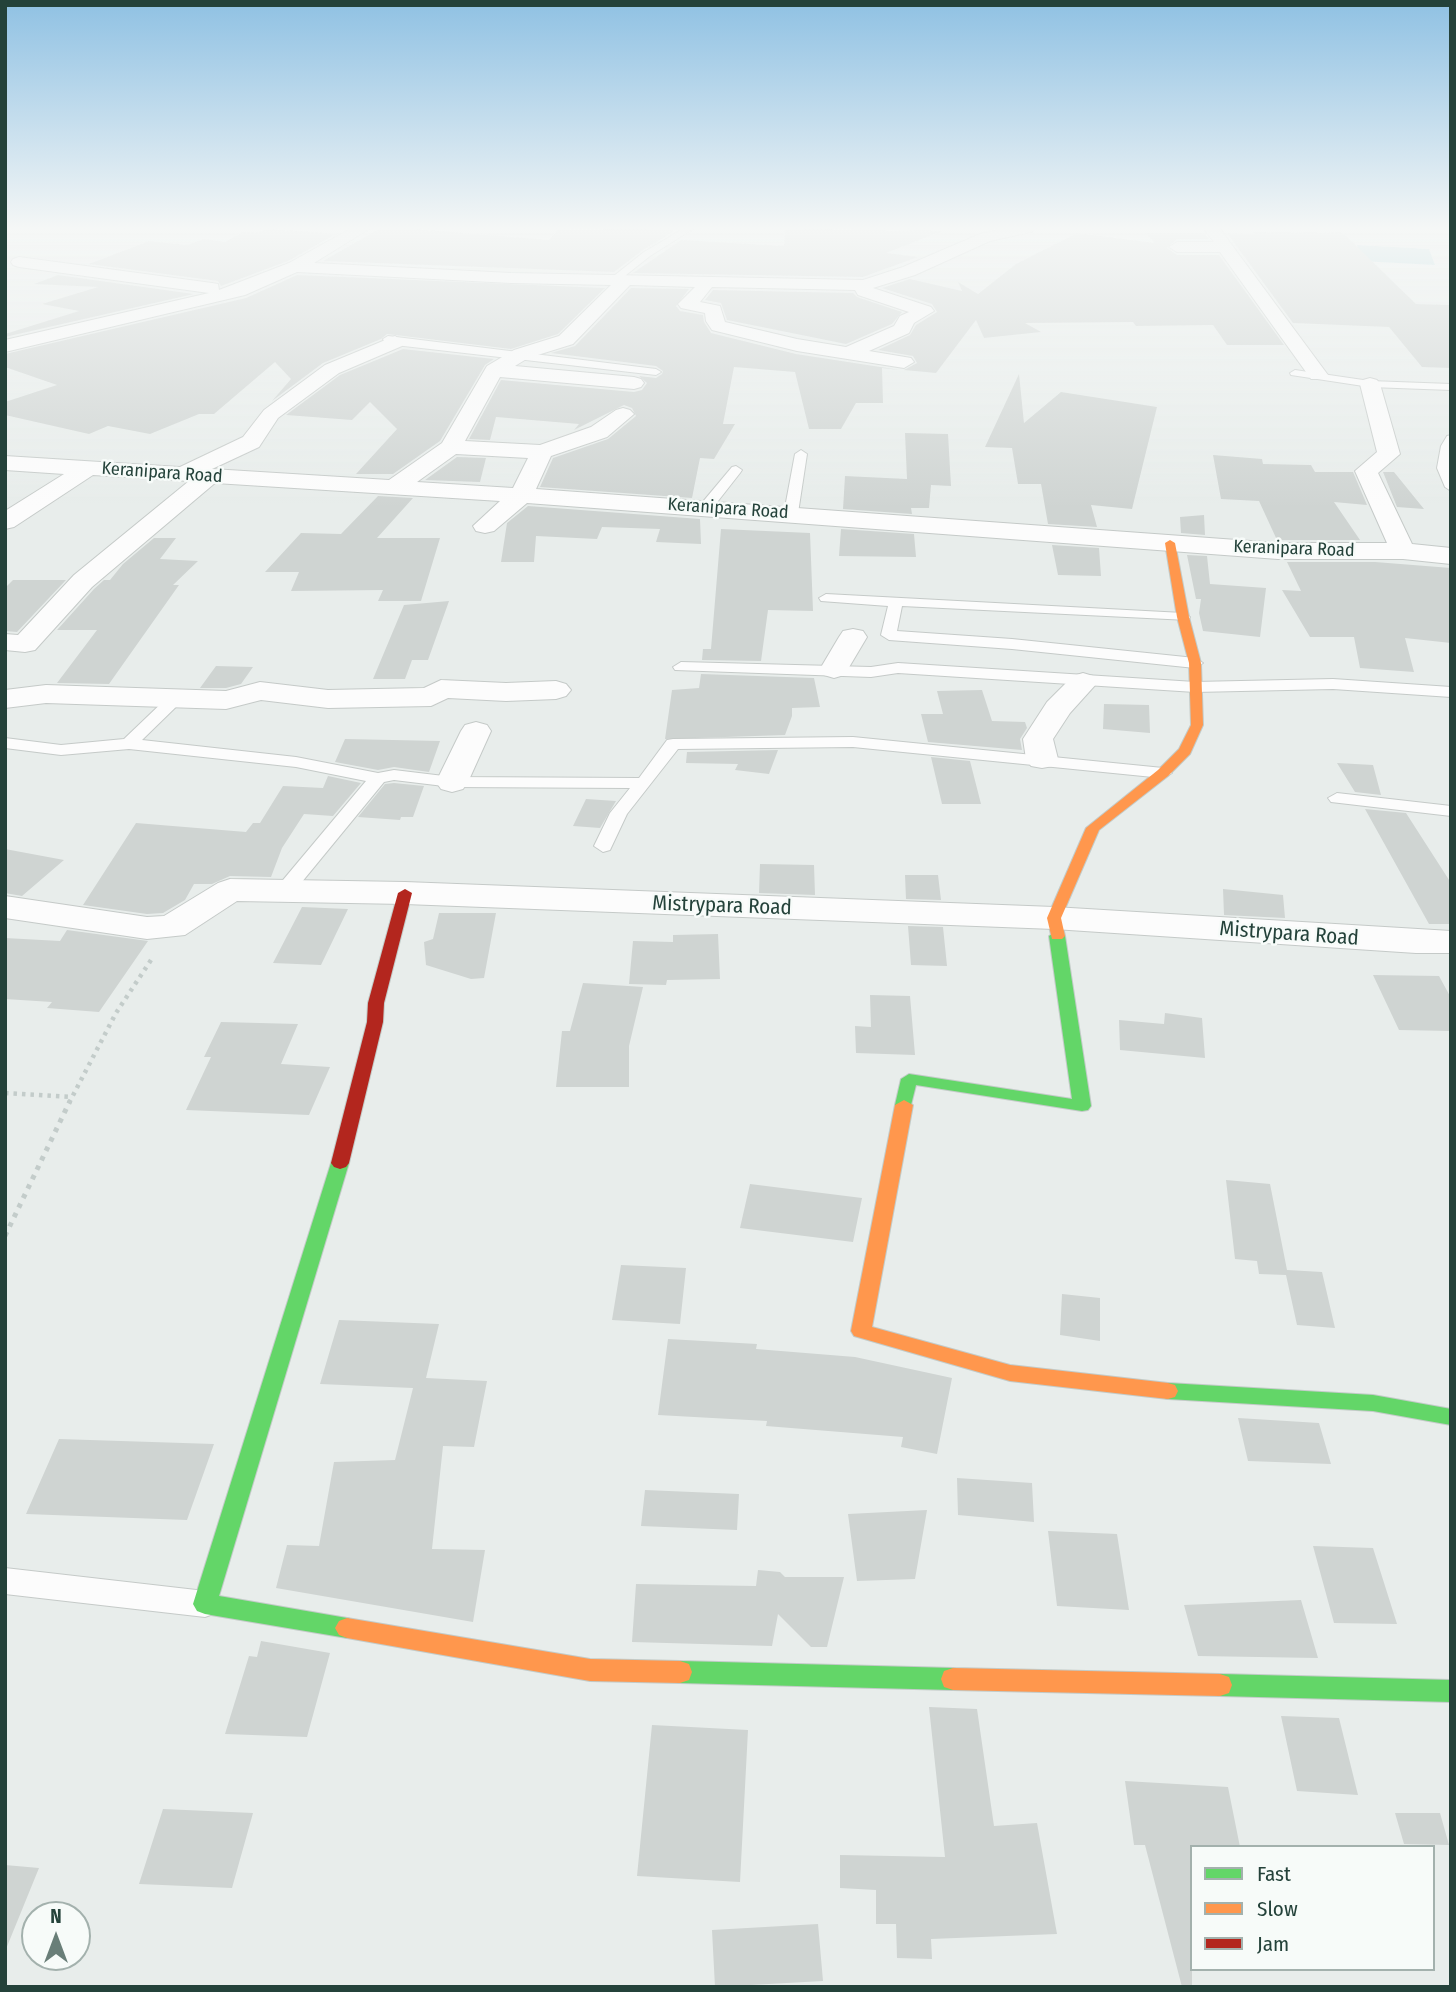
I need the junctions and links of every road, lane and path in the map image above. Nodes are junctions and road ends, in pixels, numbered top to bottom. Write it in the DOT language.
graph roads {
  1 [pos="102,322"];
  2 [pos="582,322"];
  3 [pos="716,322"];
  4 [pos="905,322"];
  5 [pos="1279,322"];
  6 [pos="17,323"];
  7 [pos="54,333"];
  8 [pos="391,341"];
  9 [pos="85,342"];
  10 [pos="5,346"];
  11 [pos="848,353"];
  12 [pos="522,354"];
  13 [pos="904,362"];
  14 [pos="494,370"];
  15 [pos="656,372"];
  16 [pos="1295,373"];
  17 [pos="1318,375"];
  18 [pos="565,377"];
  19 [pos="1370,384"];
  20 [pos="1451,387"];
  21 [pos="623,414"];
  22 [pos="1451,439"];
  23 [pos="451,447"];
  24 [pos="542,452"];
  25 [pos="801,454"];
  26 [pos="5,463"];
  27 [pos="90,467"];
  28 [pos="736,470"];
  29 [pos="182,475"];
  30 [pos="208,477"];
  31 [pos="395,486"];
  32 [pos="1451,487"];
  33 [pos="521,496"];
  34 [pos="706,508"];
  35 [pos="791,513"];
  36 [pos="5,522"];
  37 [pos="485,526"];
  38 [pos="1170,543"];
  39 [pos="1404,551"];
  40 [pos="1451,556"];
  41 [pos="826,598"];
  42 [pos="896,601"];
  43 [pos="1183,617"];
  44 [pos="853,637"];
  45 [pos="15,643"];
  46 [pos="1195,663"];
  47 [pos="681,667"];
  48 [pos="834,669"];
  49 [pos="5,678"];
  50 [pos="1083,682"];
  51 [pos="1195,687"];
  52 [pos="556,690"];
  53 [pos="1451,692"];
  54 [pos="5,699"];
  55 [pos="176,699"];
  56 [pos="476,731"];
  57 [pos="5,743"];
  58 [pos="129,744"];
  59 [pos="1042,759"];
  60 [pos="1163,773"];
  61 [pos="378,778"];
  62 [pos="452,782"];
  63 [pos="644,783"];
  64 [pos="1336,798"];
  65 [pos="1451,811"];
  66 [pos="603,846"];
  67 [pos="285,890"];
  68 [pos="405,893"];
  69 [pos="5,908"];
  70 [pos="1054,918"];
  71 [pos="172,927"];
  72 [pos="1451,942"];
  73 [pos="5,1093"];
  74 [pos="72,1097"];
  75 [pos="5,1236"];
  76 [pos="1451,1417"];
  77 [pos="5,1581"];
  78 [pos="205,1604"];
  79 [pos="1451,1691"];
  1 -- 7 [label="street"];
  2 -- 12 [label="street"];
  3 -- 11 [label="street"];
  4 -- 11 [label="street"];
  5 -- 17 [label="street"];
  6 -- 7 [label="street"];
  7 -- 9 [label="street"];
  7 -- 10 [label="street"];
  8 -- 12 [label="lane"];
  8 -- 29 [label="street"];
  11 -- 13 [label="street"];
  12 -- 14 [label="street"];
  12 -- 15 [label="lane"];
  14 -- 18 [label="street"];
  14 -- 23 [label="street"];
  16 -- 17 [label="lane"];
  17 -- 19 [label="lane"];
  19 -- 20 [label="lane"];
  19 -- 39 [label="street"];
  21 -- 24 [label="street"];
  22 -- 32 [label="lane"];
  23 -- 24 [label="street"];
  23 -- 31 [label="street"];
  24 -- 33 [label="street"];
  25 -- 35 [label="lane"];
  26 -- 27 [label="street, Keranipara Road"];
  27 -- 29 [label="street, Keranipara Road"];
  27 -- 36 [label="street"];
  28 -- 34 [label="lane"];
  29 -- 30 [label="street, Keranipara Road"];
  30 -- 31 [label="street, Keranipara Road"];
  30 -- 45 [label="street"];
  31 -- 33 [label="street, Keranipara Road"];
  33 -- 34 [label="street, Keranipara Road"];
  33 -- 37 [label="street"];
  34 -- 35 [label="street, Keranipara Road"];
  35 -- 38 [label="street, Keranipara Road"];
  38 -- 39 [label="street, Keranipara Road"];
  38 -- 43 [label="street"];
  39 -- 40 [label="street, Keranipara Road"];
  41 -- 42 [label="lane"];
  42 -- 43 [label="lane"];
  42 -- 46 [label="lane"];
  43 -- 46 [label="street"];
  44 -- 48 [label="street"];
  45 -- 49 [label="street"];
  46 -- 51 [label="street"];
  47 -- 48 [label="lane"];
  48 -- 50 [label="lane"];
  50 -- 51 [label="lane"];
  50 -- 59 [label="street"];
  51 -- 53 [label="lane"];
  51 -- 60 [label="street"];
  52 -- 55 [label="street"];
  54 -- 55 [label="street"];
  55 -- 58 [label="lane"];
  56 -- 62 [label="street"];
  57 -- 58 [label="lane"];
  58 -- 61 [label="lane"];
  59 -- 60 [label="lane"];
  59 -- 63 [label="lane"];
  60 -- 70 [label="street"];
  61 -- 62 [label="lane"];
  61 -- 67 [label="lane"];
  62 -- 63 [label="lane"];
  63 -- 66 [label="lane"];
  64 -- 65 [label="lane"];
  67 -- 68 [label="street, Mistrypara Road"];
  67 -- 71 [label="street, Mistrypara Road"];
  68 -- 70 [label="street, Mistrypara Road"];
  68 -- 78 [label="street"];
  69 -- 71 [label="street"];
  70 -- 72 [label="street, Mistrypara Road"];
  70 -- 76 [label="street"];
  71 -- 74 [label="path"];
  73 -- 74 [label="path"];
  74 -- 75 [label="path"];
  77 -- 78 [label="lane"];
  78 -- 79 [label="street"];
}
